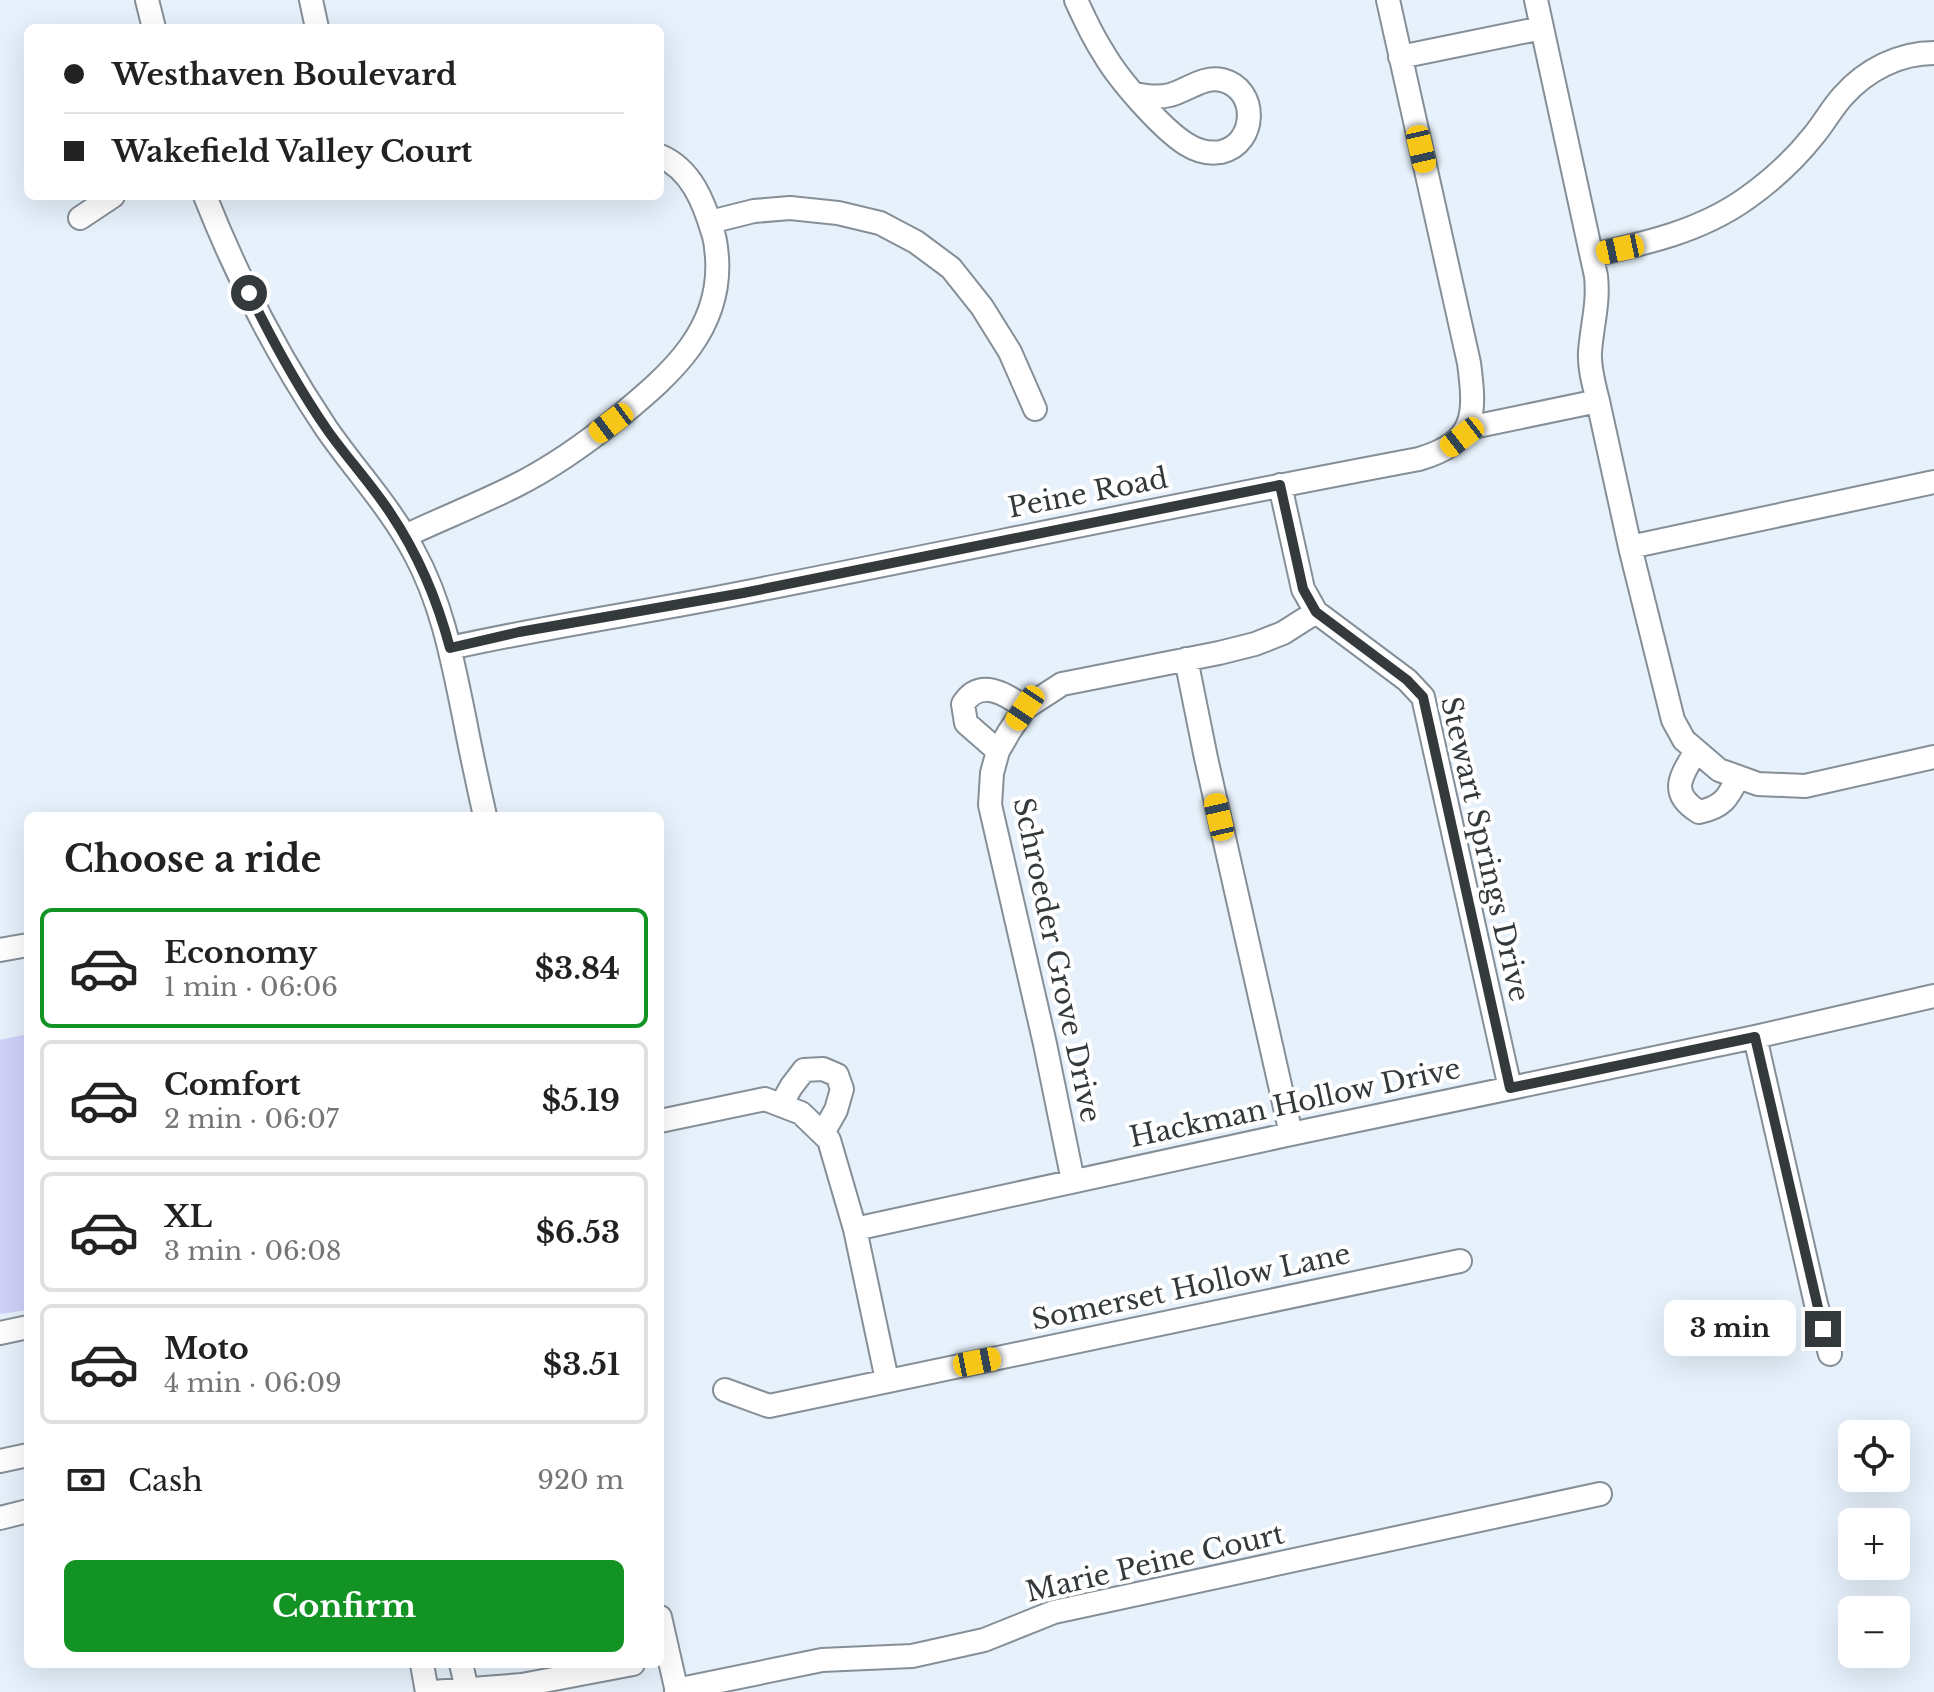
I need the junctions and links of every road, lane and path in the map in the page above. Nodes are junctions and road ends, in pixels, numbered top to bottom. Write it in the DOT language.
graph roads {
  1 [pos="147,0"];
  2 [pos="311,0"];
  3 [pos="1076,0"];
  4 [pos="1388,0"];
  5 [pos="1536,0"];
  6 [pos="153,24"];
  7 [pos="316,24"];
  8 [pos="1542,28"];
  9 [pos="1934,53"];
  10 [pos="1400,57"];
  11 [pos="1134,94"];
  12 [pos="664,158"];
  13 [pos="107,200"];
  14 [pos="207,200"];
  15 [pos="80,218"];
  16 [pos="710,222"];
  17 [pos="1593,255"];
  18 [pos="1598,401"];
  19 [pos="1035,409"];
  20 [pos="1468,428"];
  21 [pos="1934,482"];
  22 [pos="1280,485"];
  23 [pos="405,536"];
  24 [pos="1630,547"];
  25 [pos="1316,612"];
  26 [pos="450,648"];
  27 [pos="1186,659"];
  28 [pos="1025,708"];
  29 [pos="998,751"];
  30 [pos="1696,751"];
  31 [pos="1934,757"];
  32 [pos="1738,777"];
  33 [pos="484,812"];
  34 [pos="24,946"];
  35 [pos="0,950"];
  36 [pos="1934,996"];
  37 [pos="1755,1037"];
  38 [pos="1510,1088"];
  39 [pos="781,1105"];
  40 [pos="664,1120"];
  41 [pos="823,1133"];
  42 [pos="1291,1134"];
  43 [pos="1073,1181"];
  44 [pos="855,1229"];
  45 [pos="1460,1261"];
  46 [pos="24,1328"];
  47 [pos="0,1333"];
  48 [pos="1830,1354"];
  49 [pos="887,1380"];
  50 [pos="725,1390"];
  51 [pos="24,1456"];
  52 [pos="0,1461"];
  53 [pos="1600,1494"];
  54 [pos="24,1512"];
  55 [pos="0,1518"];
  56 [pos="664,1658"];
  57 [pos="423,1668"];
  58 [pos="462,1668"];
  59 [pos="612,1668"];
  60 [pos="467,1689"];
  61 [pos="676,1691"];
  62 [pos="427,1692"];
  63 [pos="433,1692"];
  1 -- 6 [label="street"];
  2 -- 7 [label="street"];
  3 -- 11 [label="street"];
  4 -- 10 [label="street"];
  5 -- 8 [label="street"];
  8 -- 10 [label="street"];
  8 -- 17 [label="street"];
  9 -- 17 [label="street"];
  10 -- 20 [label="street"];
  11 -- 11 [label="street"];
  12 -- 16 [label="street"];
  13 -- 15 [label="street"];
  14 -- 23 [label="street"];
  16 -- 19 [label="street"];
  16 -- 23 [label="street"];
  17 -- 18 [label="street"];
  18 -- 20 [label="street"];
  18 -- 24 [label="street"];
  20 -- 22 [label="street, Peine Road"];
  21 -- 24 [label="street"];
  22 -- 25 [label="street, Stewart Springs Drive"];
  22 -- 26 [label="street, Peine Road"];
  23 -- 26 [label="street"];
  24 -- 30 [label="street"];
  25 -- 27 [label="street, Schroeder Grove Drive"];
  25 -- 38 [label="street, Stewart Springs Drive"];
  26 -- 33 [label="street"];
  27 -- 28 [label="street, Schroeder Grove Drive"];
  27 -- 42 [label="street"];
  28 -- 29 [label="street, Schroeder Grove Drive"];
  28 -- 29 [label="street"];
  29 -- 43 [label="street, Schroeder Grove Drive"];
  30 -- 32 [label="street"];
  30 -- 32 [label="street"];
  31 -- 32 [label="street"];
  34 -- 35 [label="street"];
  36 -- 37 [label="street, Hackman Hollow Drive"];
  37 -- 38 [label="street, Hackman Hollow Drive"];
  37 -- 48 [label="street"];
  38 -- 42 [label="street, Hackman Hollow Drive"];
  39 -- 40 [label="street"];
  39 -- 41 [label="street"];
  39 -- 41 [label="street"];
  41 -- 44 [label="street"];
  42 -- 43 [label="street, Hackman Hollow Drive"];
  43 -- 44 [label="street, Hackman Hollow Drive"];
  44 -- 49 [label="street"];
  45 -- 49 [label="street, Somerset Hollow Lane"];
  46 -- 47 [label="street"];
  49 -- 50 [label="street, Somerset Hollow Lane"];
  51 -- 52 [label="street"];
  53 -- 61 [label="street, Marie Peine Court"];
  54 -- 55 [label="street"];
  56 -- 61 [label="street"];
  57 -- 62 [label="street"];
  58 -- 60 [label="street"];
  59 -- 60 [label="street"];
  60 -- 63 [label="street"];
}
